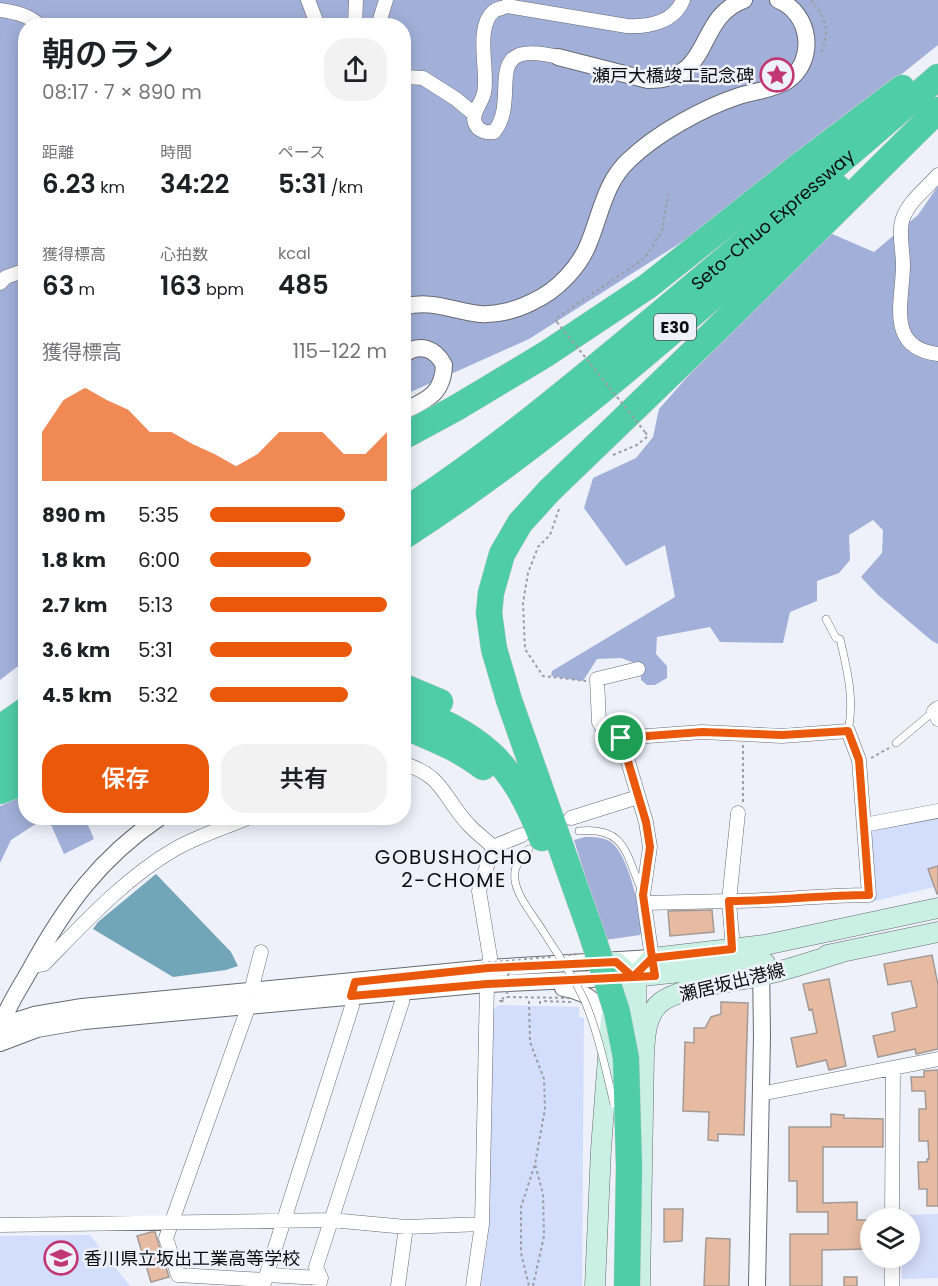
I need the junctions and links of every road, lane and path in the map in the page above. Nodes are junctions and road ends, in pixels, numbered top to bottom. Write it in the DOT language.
graph roads {
  1 [pos="308,0"];
  2 [pos="356,0"];
  3 [pos="386,0"];
  4 [pos="683,0"];
  5 [pos="744,0"];
  6 [pos="778,0"];
  7 [pos="0,10"];
  8 [pos="30,18"];
  9 [pos="315,18"];
  10 [pos="355,18"];
  11 [pos="380,18"];
  12 [pos="558,57"];
  13 [pos="411,77"];
  14 [pos="934,88"];
  15 [pos="474,114"];
  16 [pos="938,175"];
  17 [pos="668,195"];
  18 [pos="18,273"];
  19 [pos="0,283"];
  20 [pos="411,305"];
  21 [pos="411,351"];
  22 [pos="938,354"];
  23 [pos="411,408"];
  24 [pos="411,432"];
  25 [pos="609,457"];
  26 [pos="562,504"];
  27 [pos="411,506"];
  28 [pos="411,531"];
  29 [pos="826,620"];
  30 [pos="638,669"];
  31 [pos="597,679"];
  32 [pos="411,690"];
  33 [pos="411,708"];
  34 [pos="937,713"];
  35 [pos="18,716"];
  36 [pos="0,728"];
  37 [pos="411,729"];
  38 [pos="848,731"];
  39 [pos="742,734"];
  40 [pos="18,738"];
  41 [pos="621,738"];
  42 [pos="896,743"];
  43 [pos="0,747"];
  44 [pos="859,760"];
  45 [pos="18,763"];
  46 [pos="411,766"];
  47 [pos="0,772"];
  48 [pos="18,784"];
  49 [pos="0,791"];
  50 [pos="638,797"];
  51 [pos="938,811"];
  52 [pos="738,813"];
  53 [pos="533,817"];
  54 [pos="571,818"];
  55 [pos="148,825"];
  56 [pos="231,825"];
  57 [pos="864,825"];
  58 [pos="579,831"];
  59 [pos="493,847"];
  60 [pos="529,849"];
  61 [pos="869,895"];
  62 [pos="644,899"];
  63 [pos="729,901"];
  64 [pos="938,908"];
  65 [pos="873,923"];
  66 [pos="938,932"];
  67 [pos="581,945"];
  68 [pos="732,949"];
  69 [pos="261,952"];
  70 [pos="554,956"];
  71 [pos="509,961"];
  72 [pos="616,962"];
  73 [pos="32,966"];
  74 [pos="653,967"];
  75 [pos="761,970"];
  76 [pos="486,972"];
  77 [pos="633,977"];
  78 [pos="526,982"];
  79 [pos="403,984"];
  80 [pos="353,989"];
  81 [pos="250,998"];
  82 [pos="529,1001"];
  83 [pos="541,1003"];
  84 [pos="1,1028"];
  85 [pos="0,1042"];
  86 [pos="607,1047"];
  87 [pos="938,1059"];
  88 [pos="892,1068"];
  89 [pos="760,1094"];
  90 [pos="614,1104"];
  91 [pos="642,1143"];
  92 [pos="535,1164"];
  93 [pos="892,1208"];
  94 [pos="331,1220"];
  95 [pos="171,1221"];
  96 [pos="283,1221"];
  97 [pos="482,1224"];
  98 [pos="0,1225"];
  99 [pos="406,1227"];
  100 [pos="892,1268"];
  101 [pos="265,1280"];
  102 [pos="320,1282"];
  103 [pos="637,1284"];
  104 [pos="398,1286"];
  105 [pos="473,1286"];
  106 [pos="531,1286"];
  107 [pos="595,1286"];
  108 [pos="611,1286"];
  109 [pos="757,1286"];
  110 [pos="892,1286"];
  1 -- 9 [label="street"];
  2 -- 10 [label="street"];
  3 -- 11 [label="street"];
  4 -- 15 [label="street"];
  5 -- 12 [label="street"];
  6 -- 20 [label="street"];
  7 -- 8 [label="street"];
  12 -- 15 [label="street"];
  13 -- 15 [label="street"];
  14 -- 24 [label="highway"];
  14 -- 27 [label="highway, Seto-Chuo Expressway / E30"];
  14 -- 28 [label="highway, Seto-Chuo Expressway / E30"];
  14 -- 53 [label="highway"];
  16 -- 22 [label="street"];
  17 -- 25 [label="path, bridge"];
  18 -- 19 [label="street"];
  21 -- 23 [label="street"];
  26 -- 31 [label="path"];
  29 -- 38 [label="lane"];
  30 -- 31 [label="street"];
  31 -- 41 [label="street"];
  32 -- 53 [label="highway"];
  33 -- 53 [label="highway"];
  34 -- 42 [label="lane"];
  35 -- 36 [label="highway"];
  37 -- 53 [label="highway"];
  38 -- 39 [label="street"];
  38 -- 44 [label="street"];
  39 -- 41 [label="street"];
  39 -- 52 [label="path"];
  40 -- 43 [label="highway"];
  41 -- 50 [label="street"];
  42 -- 44 [label="path"];
  44 -- 57 [label="street"];
  45 -- 47 [label="highway"];
  46 -- 59 [label="street"];
  48 -- 49 [label="highway"];
  50 -- 54 [label="street"];
  50 -- 62 [label="street"];
  51 -- 57 [label="street"];
  52 -- 63 [label="street"];
  53 -- 59 [label="street"];
  53 -- 67 [label="highway"];
  55 -- 73 [label="street"];
  56 -- 73 [label="street"];
  57 -- 61 [label="street"];
  58 -- 62 [label="lane"];
  59 -- 76 [label="street"];
  60 -- 90 [label="lane, bridge"];
  61 -- 63 [label="street"];
  61 -- 65 [label="street"];
  62 -- 63 [label="street"];
  62 -- 74 [label="street"];
  63 -- 68 [label="street"];
  64 -- 65 [label="main road, 瀬居坂出港線"];
  65 -- 68 [label="main road, 瀬居坂出港線"];
  66 -- 75 [label="main road, 瀬居坂出港線"];
  67 -- 90 [label="highway, bridge"];
  67 -- 103 [label="highway, bridge"];
  68 -- 74 [label="main road, 瀬居坂出港線"];
  69 -- 81 [label="street"];
  70 -- 71 [label="path, bridge"];
  71 -- 76 [label="path, bridge"];
  71 -- 83 [label="path, bridge"];
  72 -- 74 [label="street"];
  72 -- 76 [label="street"];
  72 -- 77 [label="main road"];
  73 -- 84 [label="street"];
  74 -- 75 [label="main road, 瀬居坂出港線"];
  74 -- 77 [label="main road, 瀬居坂出港線"];
  75 -- 89 [label="street"];
  75 -- 91 [label="main road, 瀬居坂出港線"];
  76 -- 78 [label="street"];
  76 -- 79 [label="street"];
  76 -- 97 [label="street"];
  77 -- 78 [label="street"];
  77 -- 86 [label="main road"];
  77 -- 91 [label="main road, 瀬居坂出港線"];
  78 -- 86 [label="street"];
  79 -- 80 [label="street"];
  79 -- 94 [label="street"];
  80 -- 81 [label="street"];
  80 -- 96 [label="street"];
  81 -- 84 [label="street"];
  81 -- 85 [label="street"];
  81 -- 95 [label="street"];
  82 -- 92 [label="path"];
  86 -- 107 [label="main road"];
  87 -- 88 [label="street"];
  88 -- 89 [label="street"];
  88 -- 93 [label="street"];
  89 -- 109 [label="street"];
  90 -- 108 [label="highway"];
  91 -- 103 [label="main road, 瀬居坂出港線"];
  92 -- 106 [label="path"];
  92 -- 106 [label="path"];
  94 -- 96 [label="street"];
  94 -- 99 [label="street"];
  94 -- 102 [label="street"];
  95 -- 96 [label="street"];
  95 -- 98 [label="street"];
  95 -- 101 [label="street"];
  96 -- 101 [label="street"];
  97 -- 99 [label="street"];
  97 -- 105 [label="street"];
  99 -- 104 [label="street"];
  100 -- 110 [label="street"];
  101 -- 102 [label="street"];
}
